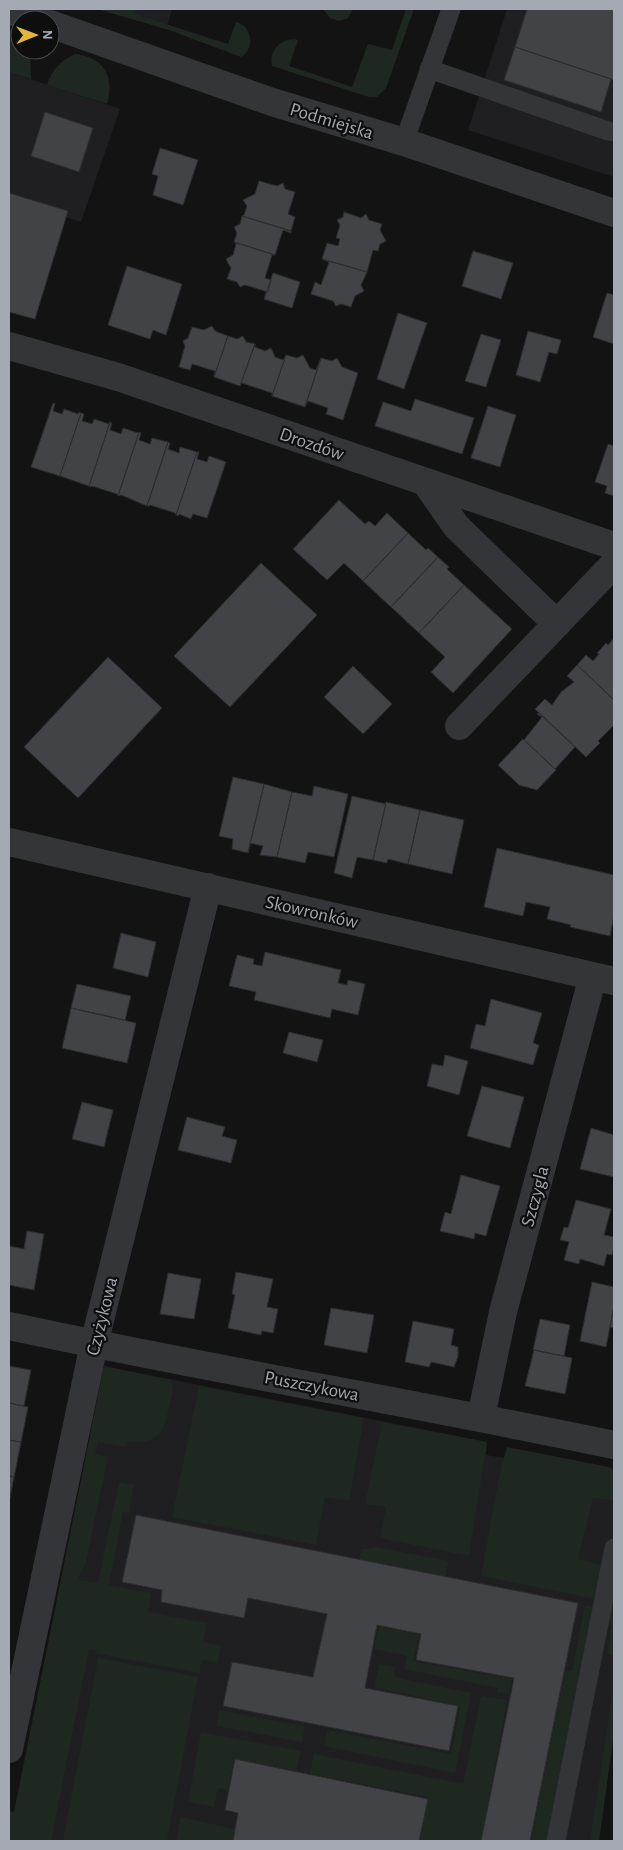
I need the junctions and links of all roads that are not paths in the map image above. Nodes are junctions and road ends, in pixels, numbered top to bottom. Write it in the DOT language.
graph roads {
  1 [pos="451,9"];
  2 [pos="60,28"];
  3 [pos="429,69"];
  4 [pos="614,132"];
  5 [pos="404,142"];
  6 [pos="614,213"];
  7 [pos="9,346"];
  8 [pos="426,482"];
  9 [pos="614,546"];
  10 [pos="614,564"];
  11 [pos="557,624"];
  12 [pos="459,726"];
  13 [pos="9,842"];
  14 [pos="208,887"];
  15 [pos="604,979"];
  16 [pos="9,1326"];
  17 [pos="94,1344"];
  18 [pos="481,1417"];
  19 [pos="614,1445"];
  20 [pos="614,1548"];
  21 [pos="9,1749"];
  22 [pos="556,1841"];
  1 -- 3 [label="lane"];
  2 -- 5 [label="street, Podmiejska"];
  3 -- 4 [label="lane"];
  3 -- 5 [label="lane"];
  5 -- 6 [label="street, Podmiejska"];
  7 -- 8 [label="street, Drozdów"];
  8 -- 9 [label="street, Drozdów"];
  8 -- 11 [label="street"];
  10 -- 11 [label="street"];
  11 -- 12 [label="street"];
  13 -- 14 [label="street, Skowronków"];
  14 -- 15 [label="street, Skowronków"];
  14 -- 17 [label="street, Czyżykowa"];
  15 -- 18 [label="street, Szczygla"];
  16 -- 17 [label="street, Puszczykowa"];
  17 -- 18 [label="street, Puszczykowa"];
  17 -- 21 [label="street, Czyżykowa"];
  18 -- 19 [label="street, Puszczykowa"];
  20 -- 22 [label="lane"];
}
